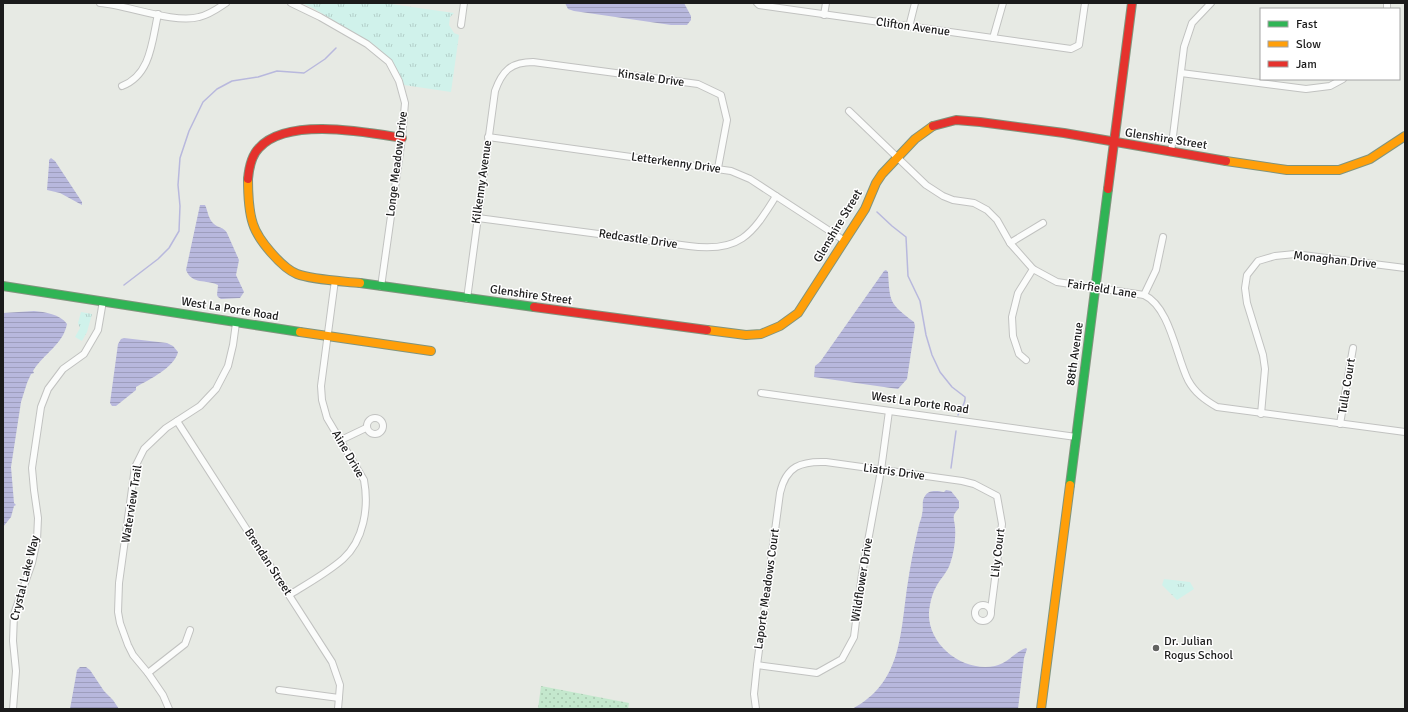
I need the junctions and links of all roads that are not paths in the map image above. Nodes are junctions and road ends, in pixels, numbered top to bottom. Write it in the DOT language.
graph roads {
  1 [pos="100,3"];
  2 [pos="226,3"];
  3 [pos="291,3"];
  4 [pos="464,3"];
  5 [pos="757,3"];
  6 [pos="826,3"];
  7 [pos="915,3"];
  8 [pos="1002,3"];
  9 [pos="1085,3"];
  10 [pos="1132,3"];
  11 [pos="1211,3"];
  12 [pos="158,14"];
  13 [pos="824,15"];
  14 [pos="461,25"];
  15 [pos="909,27"];
  16 [pos="993,38"];
  17 [pos="507,69"];
  18 [pos="1181,73"];
  19 [pos="1341,80"];
  20 [pos="122,86"];
  21 [pos="849,111"];
  22 [pos="1405,136"];
  23 [pos="488,137"];
  24 [pos="402,138"];
  25 [pos="1114,143"];
  26 [pos="1171,152"];
  27 [pos="897,157"];
  28 [pos="718,168"];
  29 [pos="776,196"];
  30 [pos="478,218"];
  31 [pos="1043,223"];
  32 [pos="1163,237"];
  33 [pos="845,241"];
  34 [pos="1010,243"];
  35 [pos="1405,268"];
  36 [pos="1033,269"];
  37 [pos="334,280"];
  38 [pos="3,286"];
  39 [pos="381,287"];
  40 [pos="1096,287"];
  41 [pos="1144,295"];
  42 [pos="467,299"];
  43 [pos="103,301"];
  44 [pos="236,323"];
  45 [pos="327,336"];
  46 [pos="1353,348"];
  47 [pos="430,351"];
  48 [pos="1026,360"];
  49 [pos="761,393"];
  50 [pos="890,411"];
  51 [pos="1260,414"];
  52 [pos="177,421"];
  53 [pos="1340,424"];
  54 [pos="366,428"];
  55 [pos="1405,432"];
  56 [pos="1076,437"];
  57 [pos="341,440"];
  58 [pos="881,470"];
  59 [pos="791,471"];
  60 [pos="997,496"];
  61 [pos="289,595"];
  62 [pos="991,610"];
  63 [pos="190,630"];
  64 [pos="757,665"];
  65 [pos="148,673"];
  66 [pos="279,690"];
  67 [pos="339,698"];
  68 [pos="13,709"];
  69 [pos="169,709"];
  70 [pos="338,709"];
  71 [pos="756,709"];
  72 [pos="1041,709"];
  1 -- 12 [label="street"];
  2 -- 12 [label="street"];
  3 -- 24 [label="street, Longe Meadow Drive"];
  4 -- 14 [label="street"];
  5 -- 13 [label="street, Clifton Avenue"];
  6 -- 13 [label="street"];
  7 -- 15 [label="street"];
  8 -- 16 [label="street"];
  9 -- 16 [label="street, Clifton Avenue"];
  10 -- 25 [label="street, 88th Avenue"];
  11 -- 18 [label="street"];
  12 -- 20 [label="street"];
  13 -- 15 [label="street, Clifton Avenue"];
  15 -- 16 [label="street, Clifton Avenue"];
  17 -- 23 [label="street, Kilkenny Avenue"];
  17 -- 28 [label="street, Kinsale Drive"];
  18 -- 19 [label="street"];
  18 -- 26 [label="street"];
  21 -- 27 [label="street, Fairfield Lane"];
  22 -- 26 [label="street, Glenshire Street"];
  23 -- 28 [label="street, Letterkenny Drive"];
  23 -- 30 [label="street, Kilkenny Avenue"];
  24 -- 37 [label="street, Glenshire Street"];
  24 -- 39 [label="street, Longe Meadow Drive"];
  25 -- 26 [label="street, Glenshire Street"];
  25 -- 27 [label="street, Glenshire Street"];
  25 -- 40 [label="street, 88th Avenue"];
  27 -- 33 [label="street, Glenshire Street"];
  27 -- 34 [label="street, Fairfield Lane"];
  28 -- 29 [label="street, Letterkenny Drive"];
  29 -- 30 [label="street, Redcastle Drive"];
  29 -- 33 [label="street, Letterkenny Drive"];
  30 -- 42 [label="street, Kilkenny Avenue"];
  31 -- 34 [label="street"];
  32 -- 41 [label="street"];
  33 -- 42 [label="street, Glenshire Street"];
  34 -- 36 [label="street, Fairfield Lane"];
  35 -- 51 [label="street, Monaghan Drive"];
  36 -- 40 [label="street, Fairfield Lane"];
  36 -- 48 [label="street"];
  37 -- 39 [label="street, Glenshire Street"];
  37 -- 45 [label="street, Aine Drive"];
  38 -- 43 [label="street, West La Porte Road"];
  39 -- 42 [label="street, Glenshire Street"];
  40 -- 41 [label="street, Fairfield Lane"];
  40 -- 56 [label="street, 88th Avenue"];
  41 -- 51 [label="street, Fairfield Lane"];
  43 -- 44 [label="street, West La Porte Road"];
  43 -- 68 [label="street, Crystal Lake Way"];
  44 -- 45 [label="street, West La Porte Road"];
  44 -- 52 [label="street, Waterview Trail"];
  45 -- 47 [label="street, West La Porte Road"];
  45 -- 57 [label="street, Aine Drive"];
  46 -- 53 [label="street, Tulla Court"];
  49 -- 50 [label="street, West La Porte Road"];
  50 -- 56 [label="street, West La Porte Road"];
  50 -- 58 [label="street, Wildflower Drive"];
  51 -- 53 [label="street, Fairfield Lane"];
  52 -- 61 [label="street, Brendan Street"];
  52 -- 65 [label="street, Waterview Trail"];
  53 -- 55 [label="street, Fairfield Lane"];
  54 -- 57 [label="street"];
  56 -- 72 [label="street, 88th Avenue"];
  57 -- 61 [label="street, Aine Drive"];
  58 -- 59 [label="street, Liatris Drive"];
  58 -- 60 [label="street, Liatris Drive"];
  58 -- 64 [label="street, Wildflower Drive"];
  59 -- 64 [label="street, Laporte Meadows Court"];
  60 -- 62 [label="street, Lily Court"];
  61 -- 67 [label="street, Brendan Street"];
  63 -- 65 [label="street"];
  64 -- 71 [label="street, Laporte Meadows Court"];
  65 -- 69 [label="street, Waterview Trail"];
  66 -- 67 [label="street"];
  67 -- 70 [label="street, Brendan Street"];
}
